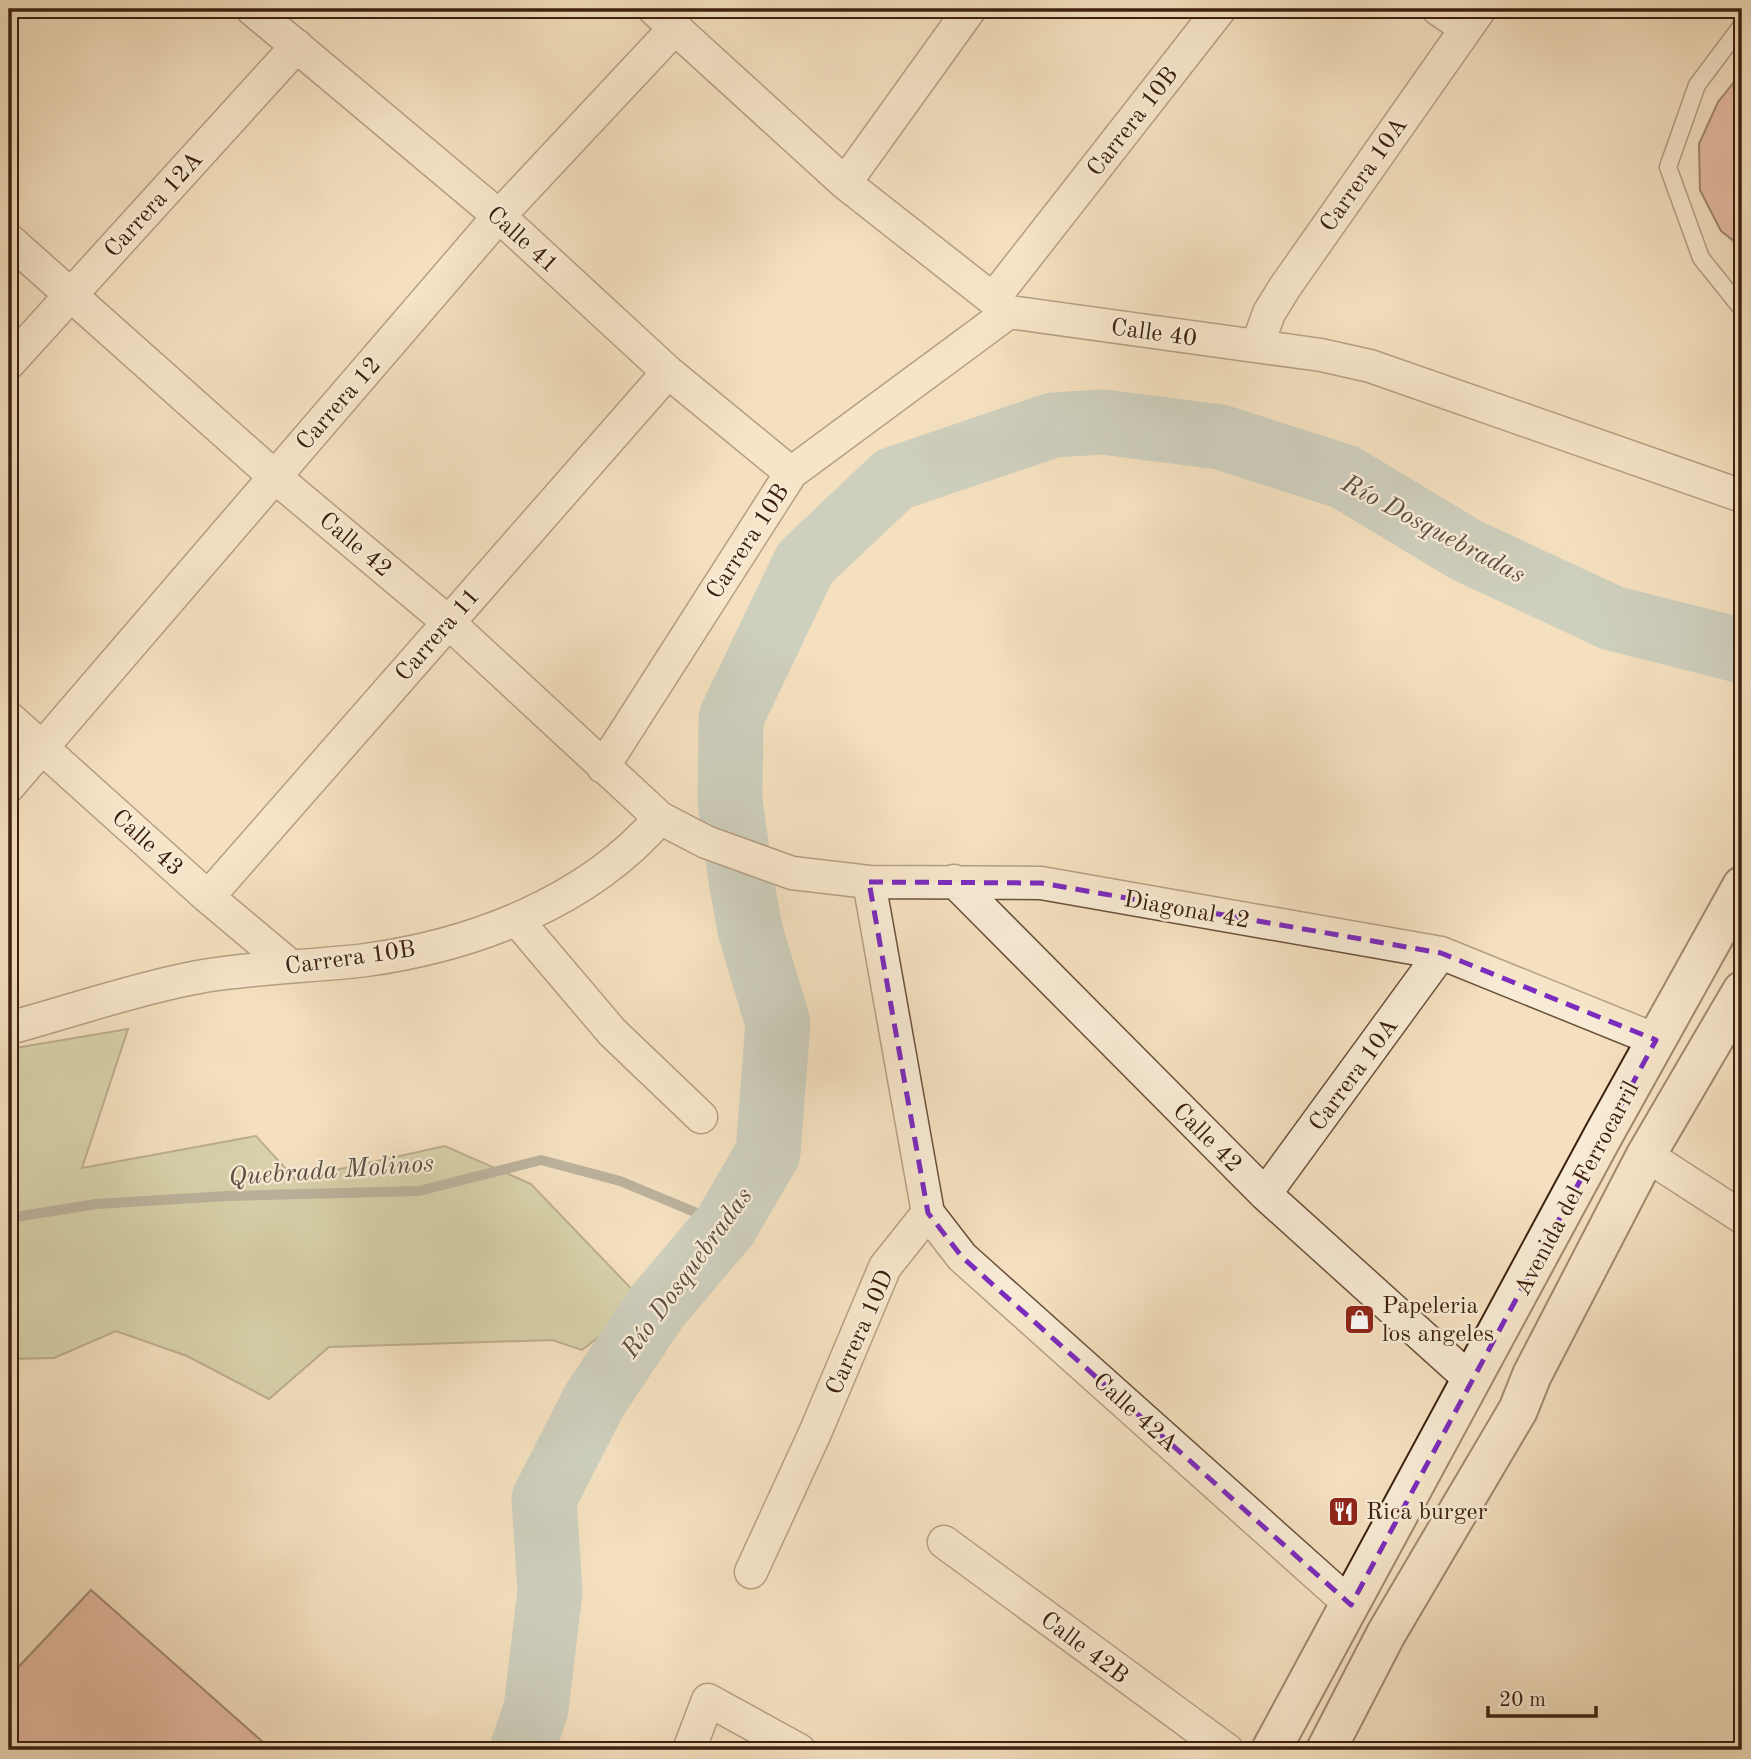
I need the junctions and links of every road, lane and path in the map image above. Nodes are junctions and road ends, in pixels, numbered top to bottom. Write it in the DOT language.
graph roads {
  1 [pos="252,9"];
  2 [pos="970,9"];
  3 [pos="1220,9"];
  4 [pos="1438,9"];
  5 [pos="665,18"];
  6 [pos="1473,18"];
  7 [pos="1742,25"];
  8 [pos="297,46"];
  9 [pos="845,183"];
  10 [pos="499,216"];
  11 [pos="9,240"];
  12 [pos="71,294"];
  13 [pos="1001,306"];
  14 [pos="1742,309"];
  15 [pos="1257,346"];
  16 [pos="9,363"];
  17 [pos="668,372"];
  18 [pos="791,473"];
  19 [pos="275,477"];
  20 [pos="1742,496"];
  21 [pos="447,621"];
  22 [pos="9,718"];
  23 [pos="44,748"];
  24 [pos="603,767"];
  25 [pos="9,786"];
  26 [pos="660,818"];
  27 [pos="706,842"];
  28 [pos="954,881"];
  29 [pos="869,882"];
  30 [pos="1742,886"];
  31 [pos="208,897"];
  32 [pos="517,920"];
  33 [pos="1441,953"];
  34 [pos="289,965"];
  35 [pos="1742,991"];
  36 [pos="9,1028"];
  37 [pos="1656,1040"];
  38 [pos="701,1117"];
  39 [pos="1646,1155"];
  40 [pos="1265,1195"];
  41 [pos="928,1213"];
  42 [pos="1742,1217"];
  43 [pos="1472,1381"];
  44 [pos="944,1542"];
  45 [pos="751,1572"];
  46 [pos="1351,1605"];
  47 [pos="689,1750"];
  48 [pos="799,1750"];
  49 [pos="1227,1750"];
  50 [pos="1271,1750"];
  51 [pos="1326,1750"];
  1 -- 8 [label="street, Calle 41"];
  2 -- 9 [label="street"];
  3 -- 13 [label="street, Carrera 10B"];
  4 -- 6 [label="street"];
  5 -- 9 [label="street"];
  5 -- 10 [label="street, Carrera 12"];
  6 -- 15 [label="street, Carrera 10A"];
  7 -- 14 [label="lane"];
  8 -- 10 [label="street, Calle 41"];
  8 -- 12 [label="street, Carrera 12A"];
  9 -- 13 [label="street"];
  10 -- 17 [label="street, Calle 41"];
  10 -- 19 [label="street, Carrera 12"];
  11 -- 12 [label="street, Calle 42"];
  12 -- 16 [label="street, Carrera 12A"];
  12 -- 19 [label="street, Calle 42"];
  13 -- 15 [label="street, Calle 40"];
  13 -- 18 [label="street, Carrera 10B"];
  15 -- 20 [label="street, Calle 40"];
  17 -- 18 [label="street, Calle 41"];
  17 -- 21 [label="street, Carrera 11"];
  18 -- 24 [label="street, Carrera 10B"];
  19 -- 21 [label="street, Calle 42"];
  19 -- 23 [label="street, Carrera 12"];
  21 -- 24 [label="street, Calle 42"];
  21 -- 31 [label="street, Carrera 11"];
  22 -- 23 [label="street, Calle 43"];
  23 -- 25 [label="street, Carrera 12"];
  23 -- 31 [label="street, Calle 43"];
  24 -- 26 [label="street, Calle 42"];
  26 -- 27 [label="street, Calle 42"];
  26 -- 32 [label="street, Carrera 10B"];
  27 -- 29 [label="street, Diagonal 42"];
  28 -- 29 [label="street, Diagonal 42"];
  28 -- 33 [label="street, Diagonal 42"];
  28 -- 40 [label="street, Calle 42"];
  29 -- 41 [label="street"];
  30 -- 37 [label="main road, Avenida del Ferrocarril"];
  31 -- 34 [label="street, Calle 43"];
  32 -- 34 [label="street, Carrera 10B"];
  32 -- 38 [label="street"];
  33 -- 37 [label="street, Diagonal 42"];
  33 -- 40 [label="street, Carrera 10A"];
  34 -- 36 [label="street, Carrera 10B"];
  35 -- 39 [label="main road, Avenida del Ferrocarril"];
  37 -- 43 [label="main road, Avenida del Ferrocarril"];
  39 -- 42 [label="street"];
  39 -- 51 [label="main road, Avenida del Ferrocarril"];
  40 -- 43 [label="street, Calle 42"];
  41 -- 45 [label="street, Carrera 10D"];
  41 -- 46 [label="street, Calle 42A"];
  43 -- 46 [label="main road, Avenida del Ferrocarril"];
  44 -- 49 [label="street, Calle 42B"];
  46 -- 50 [label="main road, Avenida del Ferrocarril"];
  47 -- 48 [label="street"];
}
